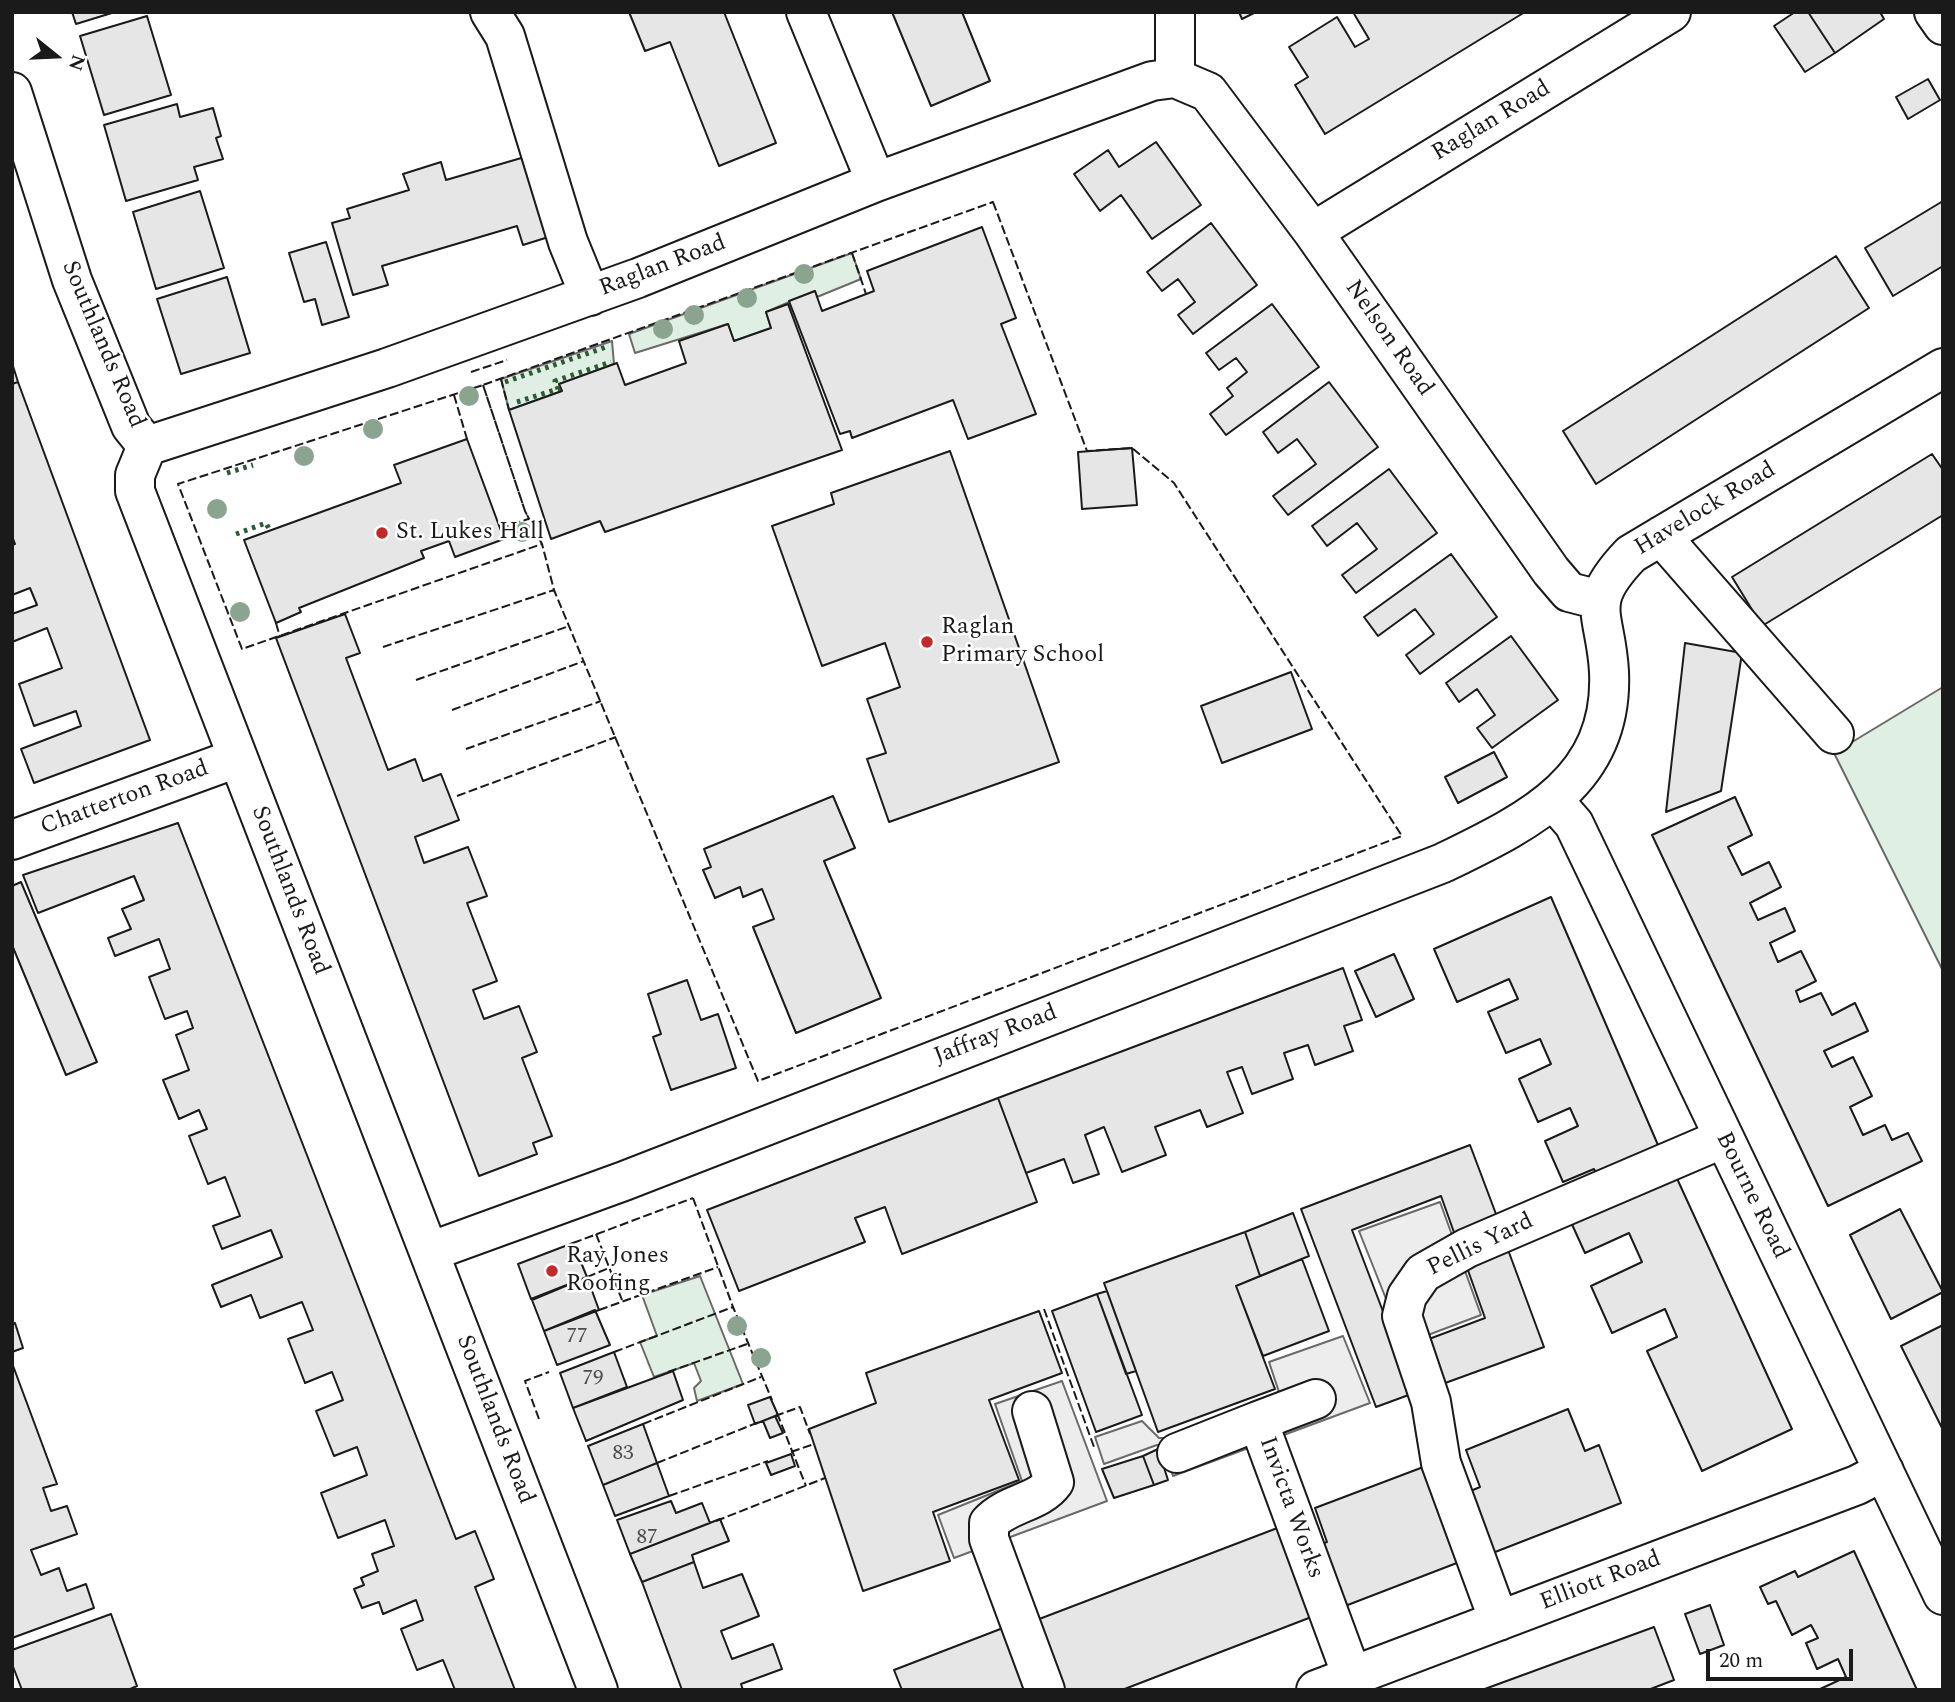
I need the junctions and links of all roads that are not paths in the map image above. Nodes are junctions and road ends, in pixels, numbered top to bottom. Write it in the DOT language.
graph roads {
  1 [pos="490,12"];
  2 [pos="806,12"];
  3 [pos="1671,12"];
  4 [pos="1934,12"];
  5 [pos="1175,14"];
  6 [pos="1943,25"];
  7 [pos="1175,78"];
  8 [pos="12,92"];
  9 [pos="876,182"];
  10 [pos="1313,232"];
  11 [pos="590,296"];
  12 [pos="1943,368"];
  13 [pos="147,446"];
  14 [pos="1661,536"];
  15 [pos="1600,600"];
  16 [pos="1834,734"];
  17 [pos="237,758"];
  18 [pos="1554,801"];
  19 [pos="12,840"];
  20 [pos="1724,1138"];
  21 [pos="429,1252"];
  22 [pos="1316,1399"];
  23 [pos="1032,1411"];
  24 [pos="1258,1421"];
  25 [pos="1177,1453"];
  26 [pos="1884,1471"];
  27 [pos="1943,1595"];
  28 [pos="1499,1621"];
  29 [pos="1352,1676"];
  30 [pos="598,1690"];
  31 [pos="1045,1690"];
  32 [pos="1316,1690"];
  1 -- 11 [label="street"];
  2 -- 9 [label="street"];
  3 -- 10 [label="street, Raglan Road"];
  4 -- 6 [label="street"];
  5 -- 7 [label="street"];
  7 -- 9 [label="street, Raglan Road"];
  7 -- 10 [label="street, Nelson Road"];
  8 -- 13 [label="street, Southlands Road"];
  9 -- 11 [label="street, Raglan Road"];
  10 -- 15 [label="street, Nelson Road"];
  11 -- 13 [label="street, Raglan Road"];
  12 -- 14 [label="street, Havelock Road"];
  13 -- 17 [label="street, Southlands Road"];
  14 -- 15 [label="street, Havelock Road"];
  14 -- 16 [label="street"];
  15 -- 18 [label="street"];
  17 -- 19 [label="street, Chatterton Road"];
  17 -- 21 [label="street, Southlands Road"];
  18 -- 20 [label="street, Bourne Road"];
  18 -- 21 [label="street, Jaffray Road"];
  20 -- 26 [label="street, Bourne Road"];
  20 -- 28 [label="street, Pellis Yard"];
  21 -- 30 [label="street, Southlands Road"];
  22 -- 24 [label="street"];
  23 -- 31 [label="street"];
  24 -- 25 [label="street, Invicta Works"];
  24 -- 29 [label="street, Invicta Works"];
  26 -- 27 [label="street, Bourne Road"];
  26 -- 28 [label="street, Elliott Road"];
  28 -- 29 [label="street, Elliott Road"];
  29 -- 32 [label="street, Elliott Road"];
}
